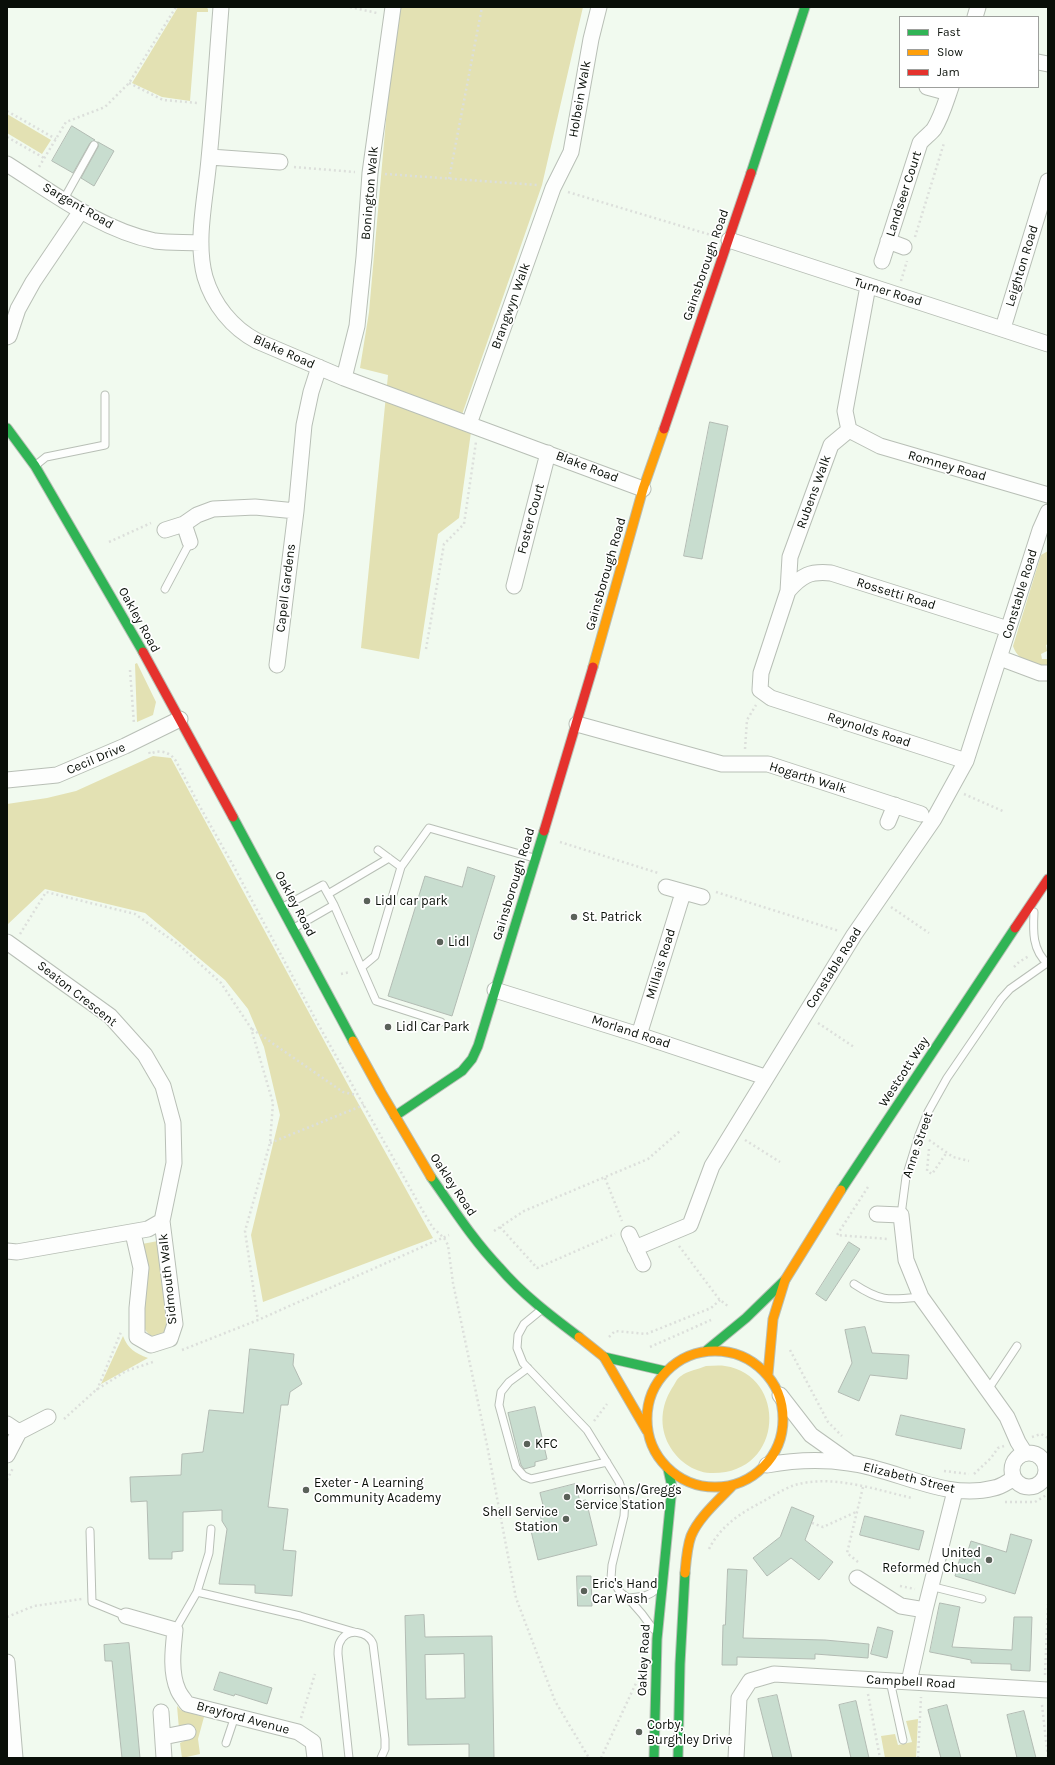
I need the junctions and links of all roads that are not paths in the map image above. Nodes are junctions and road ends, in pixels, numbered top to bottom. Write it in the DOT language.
graph roads {
  1 [pos="221,7"];
  2 [pos="600,7"];
  3 [pos="805,7"];
  4 [pos="392,11"];
  5 [pos="935,88"];
  6 [pos="950,90"];
  7 [pos="94,145"];
  8 [pos="210,157"];
  9 [pos="280,162"];
  10 [pos="7,164"];
  11 [pos="1048,183"];
  12 [pos="554,188"];
  13 [pos="64,199"];
  14 [pos="81,211"];
  15 [pos="729,240"];
  16 [pos="888,241"];
  17 [pos="201,243"];
  18 [pos="909,248"];
  19 [pos="882,261"];
  20 [pos="868,286"];
  21 [pos="1003,328"];
  22 [pos="7,337"];
  23 [pos="1048,344"];
  24 [pos="319,367"];
  25 [pos="344,378"];
  26 [pos="105,395"];
  27 [pos="474,426"];
  28 [pos="7,428"];
  29 [pos="849,430"];
  30 [pos="548,452"];
  31 [pos="34,466"];
  32 [pos="643,489"];
  33 [pos="1048,495"];
  34 [pos="296,511"];
  35 [pos="1048,512"];
  36 [pos="184,524"];
  37 [pos="159,526"];
  38 [pos="1044,532"];
  39 [pos="190,542"];
  40 [pos="514,586"];
  41 [pos="165,589"];
  42 [pos="788,591"];
  43 [pos="1008,629"];
  44 [pos="1000,658"];
  45 [pos="277,665"];
  46 [pos="1048,673"];
  47 [pos="767,695"];
  48 [pos="180,719"];
  49 [pos="577,724"];
  50 [pos="966,761"];
  51 [pos="7,780"];
  52 [pos="895,805"];
  53 [pos="921,814"];
  54 [pos="888,822"];
  55 [pos="378,850"];
  56 [pos="389,858"];
  57 [pos="535,858"];
  58 [pos="401,867"];
  59 [pos="1048,879"];
  60 [pos="666,887"];
  61 [pos="683,893"];
  62 [pos="328,894"];
  63 [pos="702,897"];
  64 [pos="1035,900"];
  65 [pos="334,905"];
  66 [pos="281,908"];
  67 [pos="292,929"];
  68 [pos="10,943"];
  69 [pos="1047,964"];
  70 [pos="362,967"];
  71 [pos="495,990"];
  72 [pos="441,1022"];
  73 [pos="639,1035"];
  74 [pos="766,1077"];
  75 [pos="395,1116"];
  76 [pos="877,1214"];
  77 [pos="901,1215"];
  78 [pos="162,1221"];
  79 [pos="628,1231"];
  80 [pos="133,1233"];
  81 [pos="635,1248"];
  82 [pos="7,1251"];
  83 [pos="643,1264"];
  84 [pos="785,1280"];
  85 [pos="854,1284"];
  86 [pos="920,1297"];
  87 [pos="543,1309"];
  88 [pos="1016,1346"];
  89 [pos="707,1350"];
  90 [pos="604,1357"];
  91 [pos="528,1368"];
  92 [pos="665,1371"];
  93 [pos="768,1374"];
  94 [pos="987,1391"];
  95 [pos="780,1395"];
  96 [pos="53,1419"];
  97 [pos="13,1428"];
  98 [pos="647,1431"];
  99 [pos="1025,1453"];
  100 [pos="12,1458"];
  101 [pos="607,1462"];
  102 [pos="850,1463"];
  103 [pos="767,1465"];
  104 [pos="1047,1466"];
  105 [pos="668,1469"];
  106 [pos="1013,1479"];
  107 [pos="732,1486"];
  108 [pos="955,1491"];
  109 [pos="211,1529"];
  110 [pos="90,1531"];
  111 [pos="857,1578"];
  112 [pos="661,1584"];
  113 [pos="930,1589"];
  114 [pos="197,1592"];
  115 [pos="628,1598"];
  116 [pos="982,1599"];
  117 [pos="924,1610"];
  118 [pos="126,1616"];
  119 [pos="175,1630"];
  120 [pos="354,1632"];
  121 [pos="657,1638"];
  122 [pos="7,1662"];
  123 [pos="890,1681"];
  124 [pos="916,1682"];
  125 [pos="1044,1689"];
  126 [pos="161,1712"];
  127 [pos="235,1716"];
  128 [pos="188,1732"];
  129 [pos="163,1737"];
  130 [pos="903,1740"];
  131 [pos="226,1743"];
  132 [pos="15,1758"];
  133 [pos="164,1758"];
  134 [pos="315,1758"];
  135 [pos="349,1758"];
  136 [pos="381,1758"];
  137 [pos="654,1758"];
  138 [pos="678,1758"];
  139 [pos="736,1758"];
  1 -- 8 [label="street, Blake Road"];
  2 -- 12 [label="street, Holbein Walk"];
  3 -- 15 [label="main road, Gainsborough Road"];
  4 -- 25 [label="street, Bonington Walk"];
  5 -- 6 [label="street"];
  6 -- 16 [label="street, Landseer Court"];
  7 -- 13 [label="lane"];
  8 -- 9 [label="street"];
  8 -- 17 [label="street, Blake Road"];
  10 -- 13 [label="street, Sargent Road"];
  11 -- 21 [label="street, Leighton Road"];
  12 -- 27 [label="street, Brangwyn Walk"];
  13 -- 14 [label="street, Sargent Road"];
  14 -- 17 [label="street, Sargent Road"];
  14 -- 22 [label="street"];
  15 -- 20 [label="street, Turner Road"];
  15 -- 32 [label="main road, Gainsborough Road"];
  16 -- 18 [label="street"];
  16 -- 19 [label="street, Landseer Court"];
  17 -- 24 [label="street, Blake Road"];
  20 -- 21 [label="street, Turner Road"];
  20 -- 29 [label="street"];
  21 -- 23 [label="street, Turner Road"];
  24 -- 25 [label="street, Blake Road"];
  24 -- 34 [label="street, Capell Gardens"];
  25 -- 27 [label="street, Blake Road"];
  26 -- 31 [label="lane"];
  27 -- 30 [label="street, Blake Road"];
  28 -- 31 [label="main road, Oakley Road"];
  29 -- 33 [label="street, Romney Road"];
  29 -- 42 [label="street, Rubens Walk"];
  30 -- 32 [label="street, Blake Road"];
  30 -- 40 [label="street, Foster Court"];
  31 -- 48 [label="main road, Oakley Road"];
  32 -- 49 [label="main road, Gainsborough Road"];
  34 -- 36 [label="street"];
  34 -- 45 [label="street, Capell Gardens"];
  35 -- 38 [label="street, Constable Road"];
  36 -- 37 [label="street"];
  36 -- 39 [label="street"];
  38 -- 43 [label="street, Constable Road"];
  39 -- 41 [label="lane"];
  42 -- 43 [label="street, Rossetti Road"];
  42 -- 47 [label="street, Rubens Walk"];
  43 -- 44 [label="street, Constable Road"];
  44 -- 46 [label="street"];
  44 -- 50 [label="street, Constable Road"];
  47 -- 50 [label="street, Reynolds Road"];
  48 -- 51 [label="street, Cecil Drive"];
  48 -- 66 [label="main road, Oakley Road"];
  49 -- 52 [label="street, Hogarth Walk"];
  49 -- 57 [label="main road, Gainsborough Road"];
  50 -- 74 [label="street, Constable Road"];
  52 -- 53 [label="street, Hogarth Walk"];
  52 -- 54 [label="street"];
  55 -- 56 [label="lane"];
  56 -- 58 [label="lane"];
  56 -- 62 [label="lane"];
  57 -- 58 [label="lane"];
  57 -- 71 [label="main road, Gainsborough Road"];
  58 -- 70 [label="lane"];
  59 -- 64 [label="main road, Westcott Way"];
  60 -- 61 [label="street"];
  61 -- 63 [label="street"];
  61 -- 73 [label="street, Millais Road"];
  62 -- 65 [label="lane"];
  62 -- 66 [label="lane"];
  64 -- 69 [label="lane"];
  64 -- 84 [label="main road, Westcott Way"];
  65 -- 67 [label="lane"];
  65 -- 70 [label="lane"];
  66 -- 67 [label="main road, Oakley Road"];
  67 -- 75 [label="main road, Oakley Road"];
  68 -- 78 [label="street, Seaton Crescent"];
  69 -- 77 [label="lane, Anne Street"];
  70 -- 72 [label="lane"];
  71 -- 73 [label="street, Morland Road"];
  71 -- 75 [label="main road, Gainsborough Road"];
  73 -- 74 [label="street, Morland Road"];
  74 -- 81 [label="street, Constable Road"];
  75 -- 87 [label="main road, Oakley Road"];
  76 -- 77 [label="street"];
  77 -- 86 [label="street, Anne Street"];
  78 -- 80 [label="street"];
  78 -- 80 [label="street, Sidmouth Walk"];
  79 -- 81 [label="street"];
  80 -- 82 [label="street"];
  81 -- 83 [label="street"];
  84 -- 89 [label="main road, Westcott Way"];
  84 -- 93 [label="main road, Westcott Way"];
  85 -- 86 [label="lane"];
  86 -- 94 [label="street, Anne Street"];
  87 -- 90 [label="main road, Oakley Road"];
  87 -- 91 [label="lane"];
  88 -- 94 [label="lane"];
  89 -- 92 [label="main road"];
  89 -- 93 [label="main road"];
  90 -- 92 [label="main road"];
  90 -- 98 [label="main road"];
  91 -- 101 [label="lane"];
  91 -- 101 [label="lane"];
  92 -- 98 [label="main road"];
  93 -- 95 [label="main road"];
  94 -- 99 [label="street, Anne Street"];
  95 -- 102 [label="street, Elizabeth Street"];
  95 -- 103 [label="main road"];
  96 -- 97 [label="street"];
  97 -- 100 [label="street"];
  98 -- 105 [label="main road"];
  99 -- 104 [label="street"];
  99 -- 106 [label="street"];
  101 -- 115 [label="lane"];
  102 -- 103 [label="street, Elizabeth Street"];
  102 -- 108 [label="street, Elizabeth Street"];
  103 -- 107 [label="main road"];
  104 -- 106 [label="street"];
  105 -- 107 [label="main road"];
  105 -- 112 [label="main road, Oakley Road"];
  106 -- 108 [label="street, Elizabeth Street"];
  107 -- 138 [label="main road"];
  108 -- 113 [label="street"];
  109 -- 114 [label="lane"];
  110 -- 118 [label="lane"];
  111 -- 117 [label="street"];
  112 -- 115 [label="lane"];
  112 -- 121 [label="main road, Oakley Road"];
  113 -- 116 [label="lane"];
  113 -- 117 [label="street"];
  114 -- 119 [label="lane"];
  114 -- 120 [label="lane"];
  115 -- 121 [label="lane"];
  117 -- 124 [label="street"];
  118 -- 119 [label="street"];
  119 -- 127 [label="street, Brayford Avenue"];
  120 -- 135 [label="lane"];
  120 -- 136 [label="lane"];
  121 -- 137 [label="main road, Oakley Road"];
  122 -- 132 [label="street"];
  123 -- 124 [label="street, Campbell Road"];
  123 -- 130 [label="lane"];
  123 -- 139 [label="street, Campbell Road"];
  124 -- 125 [label="street, Campbell Road"];
  126 -- 129 [label="street"];
  127 -- 131 [label="lane"];
  127 -- 134 [label="street, Brayford Avenue"];
  128 -- 129 [label="street"];
  129 -- 133 [label="street"];
}
